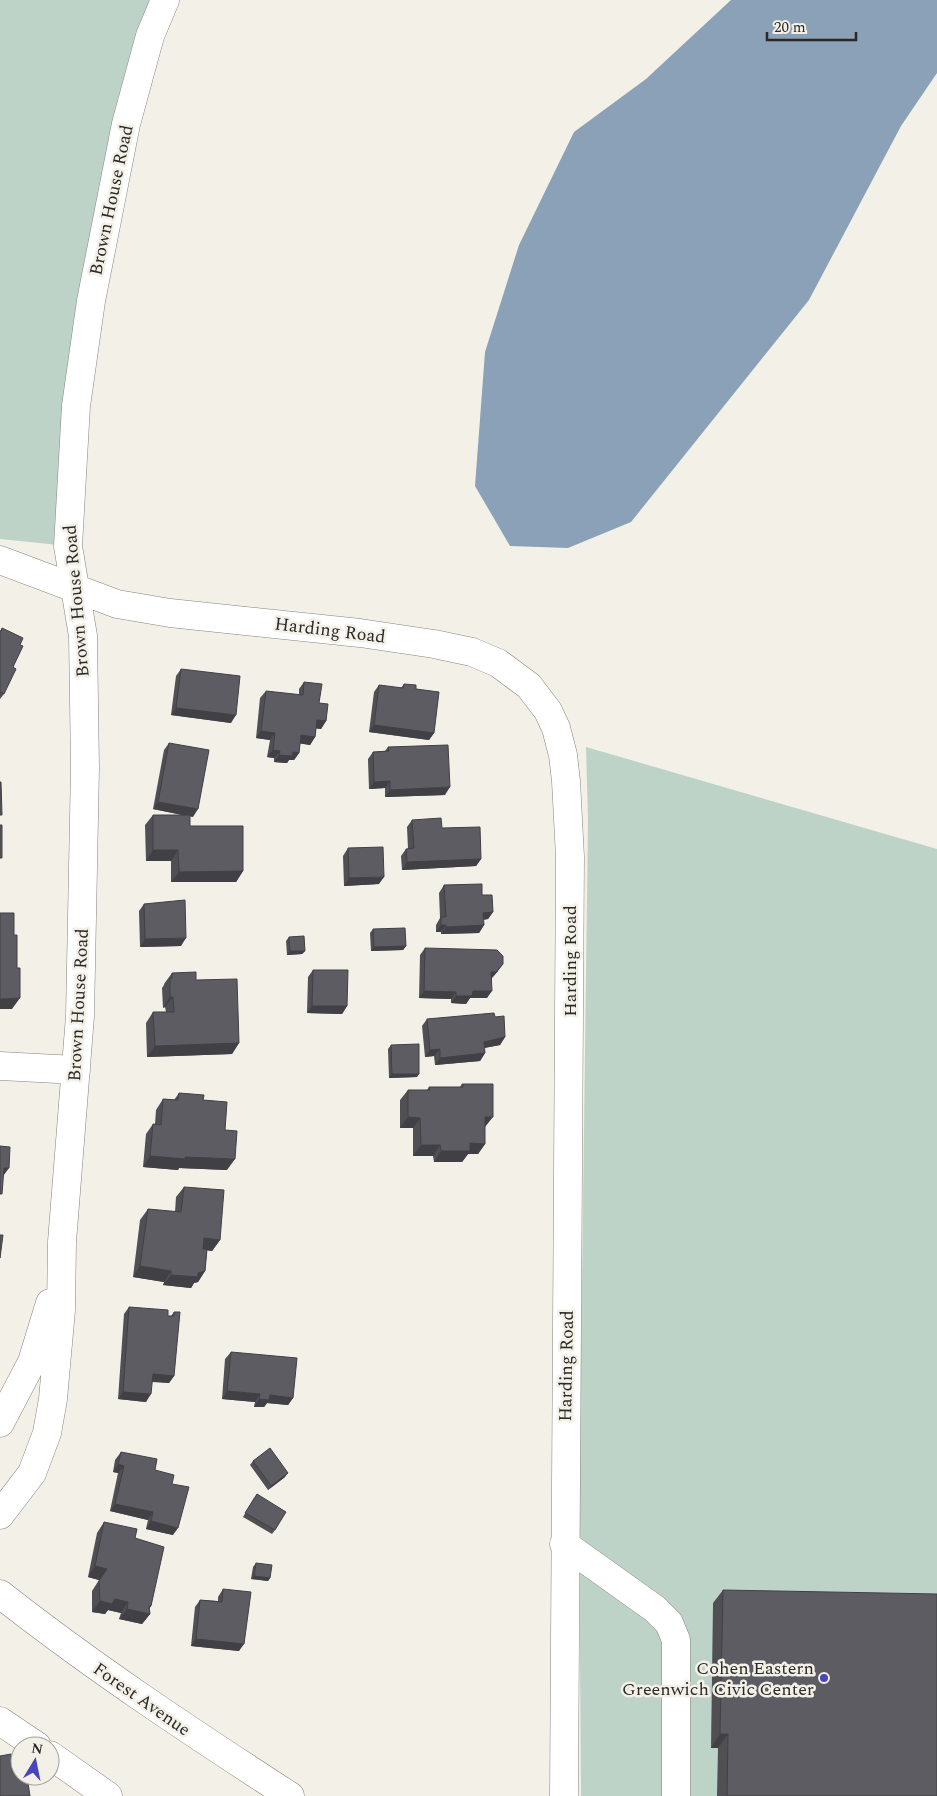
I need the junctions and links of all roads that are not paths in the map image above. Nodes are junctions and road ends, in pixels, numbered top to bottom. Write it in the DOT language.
graph roads {
  1 [pos="165,0"];
  2 [pos="0,560"];
  3 [pos="75,588"];
  4 [pos="0,1066"];
  5 [pos="76,1070"];
  6 [pos="62,1242"];
  7 [pos="0,1423"];
  8 [pos="0,1515"];
  9 [pos="564,1544"];
  10 [pos="0,1594"];
  11 [pos="0,1721"];
  12 [pos="22,1736"];
  13 [pos="60,1762"];
  14 [pos="108,1796"];
  15 [pos="290,1796"];
  16 [pos="564,1796"];
  17 [pos="676,1796"];
  1 -- 3 [label="street, Brown House Road"];
  2 -- 3 [label="street, Harding Road"];
  3 -- 5 [label="street, Brown House Road"];
  3 -- 9 [label="street, Harding Road"];
  4 -- 5 [label="street"];
  5 -- 6 [label="street, Brown House Road"];
  6 -- 7 [label="street, Brown House Road"];
  6 -- 8 [label="street, Brown House Road"];
  9 -- 16 [label="street, Harding Road"];
  9 -- 17 [label="street"];
  10 -- 15 [label="street, Forest Avenue"];
  11 -- 12 [label="street"];
  13 -- 14 [label="street"];
}
